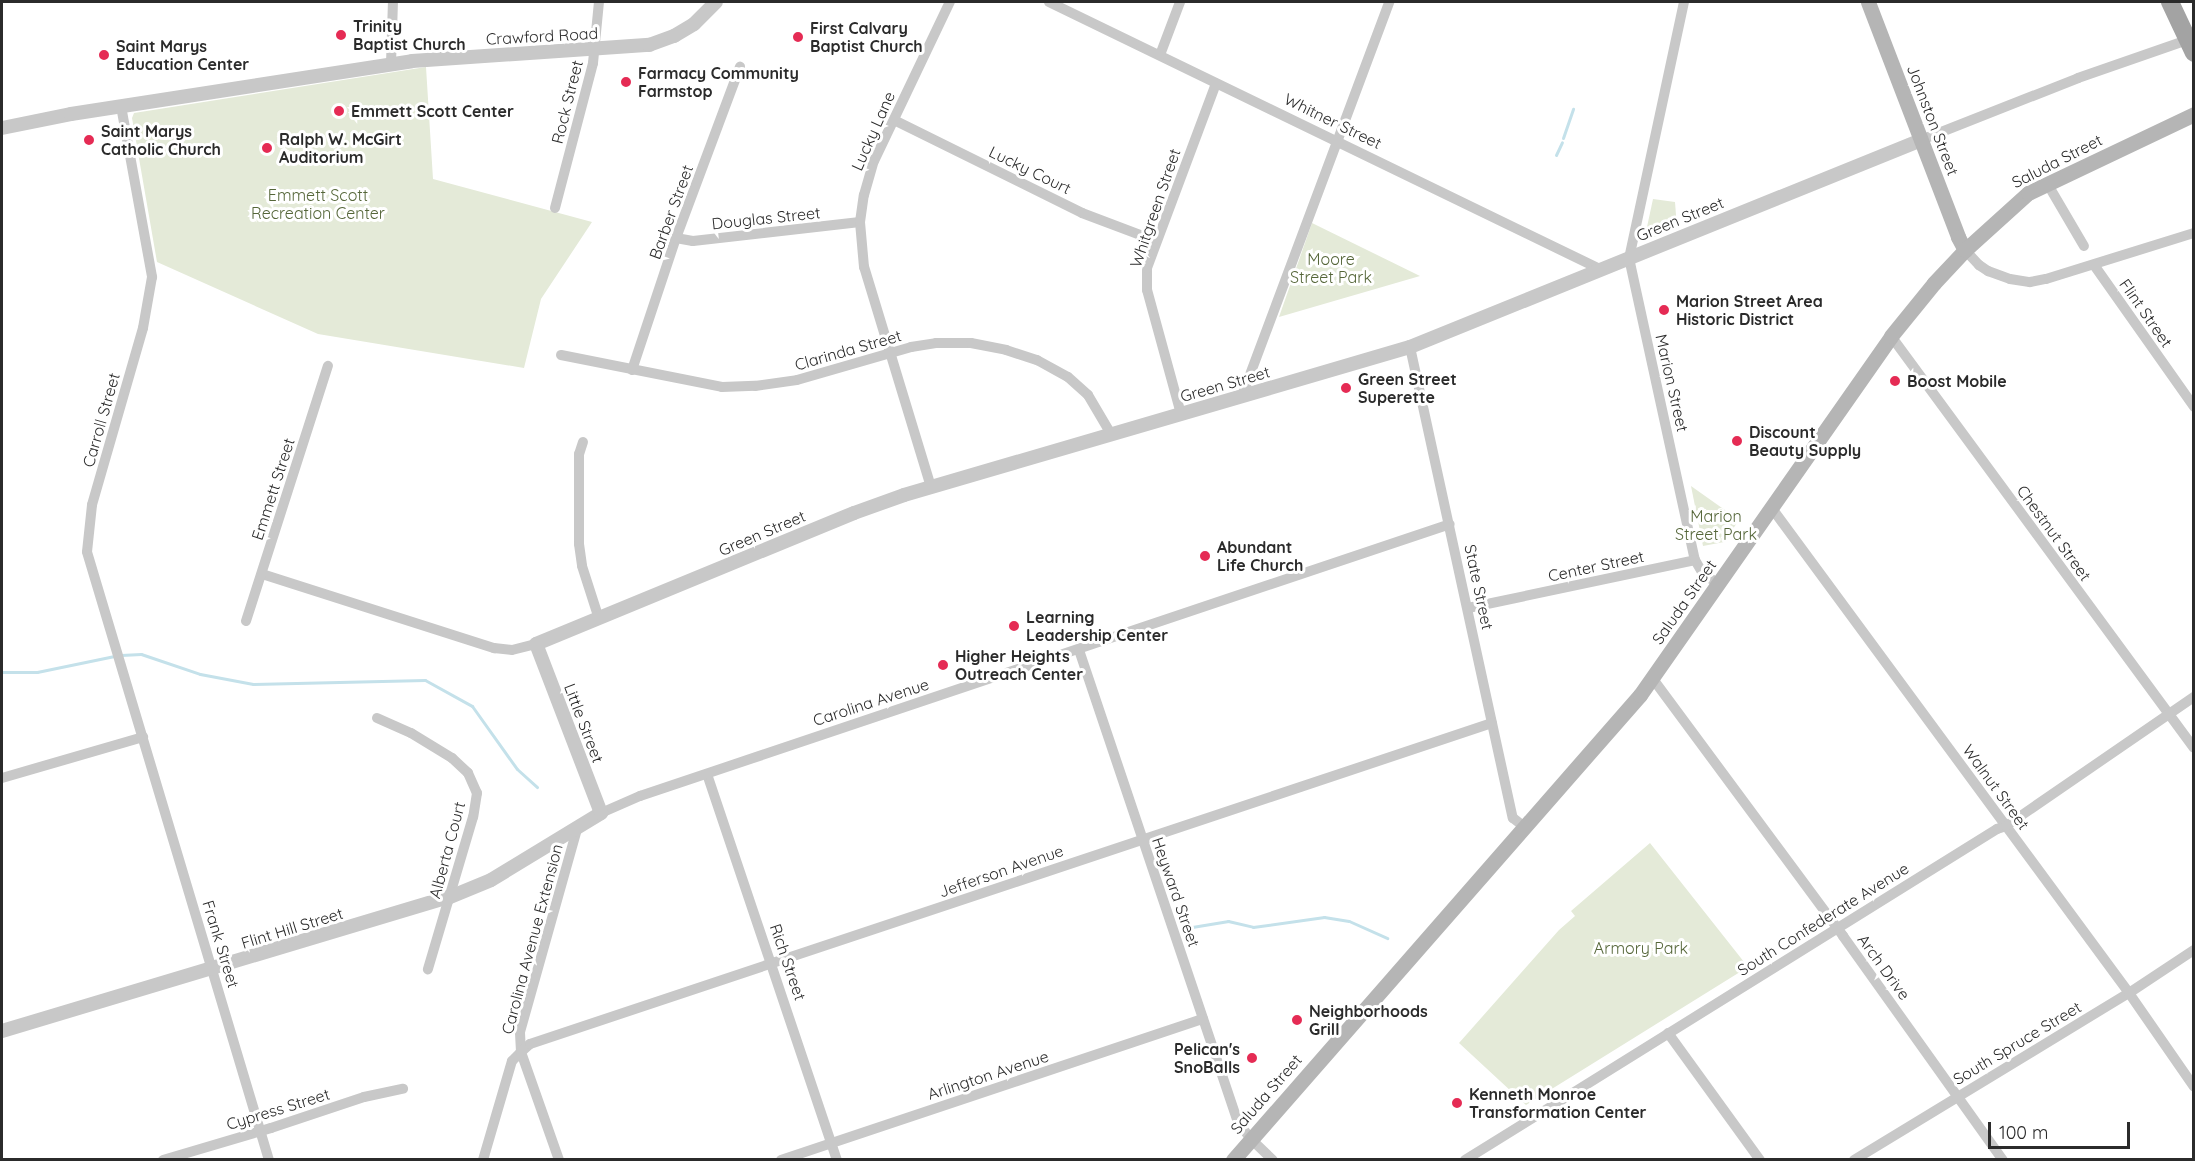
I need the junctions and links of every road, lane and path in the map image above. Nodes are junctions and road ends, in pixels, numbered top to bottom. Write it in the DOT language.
graph roads {
  1 [pos="393,2"];
  2 [pos="599,2"];
  3 [pos="716,2"];
  4 [pos="950,2"];
  5 [pos="1049,2"];
  6 [pos="1077,2"];
  7 [pos="1180,2"];
  8 [pos="1389,2"];
  9 [pos="1684,2"];
  10 [pos="1868,2"];
  11 [pos="2170,2"];
  12 [pos="1072,12"];
  13 [pos="2190,47"];
  14 [pos="594,49"];
  15 [pos="1160,55"];
  16 [pos="391,64"];
  17 [pos="740,67"];
  18 [pos="1216,83"];
  19 [pos="121,106"];
  20 [pos="2193,114"];
  21 [pos="894,120"];
  22 [pos="2,128"];
  23 [pos="1338,140"];
  24 [pos="1921,140"];
  25 [pos="2047,183"];
  26 [pos="555,208"];
  27 [pos="860,222"];
  28 [pos="2193,232"];
  29 [pos="676,238"];
  30 [pos="1156,241"];
  31 [pos="2084,246"];
  32 [pos="1965,250"];
  33 [pos="1629,258"];
  34 [pos="2094,265"];
  35 [pos="1602,270"];
  36 [pos="1891,336"];
  37 [pos="1410,347"];
  38 [pos="890,352"];
  39 [pos="561,355"];
  40 [pos="328,366"];
  41 [pos="632,370"];
  42 [pos="1242,396"];
  43 [pos="2193,407"];
  44 [pos="1181,414"];
  45 [pos="1111,434"];
  46 [pos="583,442"];
  47 [pos="931,487"];
  48 [pos="1771,507"];
  49 [pos="1449,524"];
  50 [pos="1695,560"];
  51 [pos="262,574"];
  52 [pos="1719,584"];
  53 [pos="1468,608"];
  54 [pos="599,619"];
  55 [pos="246,621"];
  56 [pos="536,644"];
  57 [pos="1079,650"];
  58 [pos="1653,679"];
  59 [pos="2193,697"];
  60 [pos="2169,715"];
  61 [pos="377,718"];
  62 [pos="1492,723"];
  63 [pos="142,737"];
  64 [pos="2193,748"];
  65 [pos="707,774"];
  66 [pos="2,778"];
  67 [pos="600,813"];
  68 [pos="578,826"];
  69 [pos="2006,826"];
  70 [pos="1526,828"];
  71 [pos="1143,839"];
  72 [pos="450,897"];
  73 [pos="1837,928"];
  74 [pos="2193,950"];
  75 [pos="773,963"];
  76 [pos="213,969"];
  77 [pos="428,969"];
  78 [pos="2129,993"];
  79 [pos="1203,1019"];
  80 [pos="2,1030"];
  81 [pos="1668,1033"];
  82 [pos="521,1052"];
  83 [pos="2193,1087"];
  84 [pos="403,1089"];
  85 [pos="1959,1096"];
  86 [pos="261,1131"];
  87 [pos="1251,1139"];
  88 [pos="831,1142"];
  89 [pos="163,1160"];
  90 [pos="269,1160"];
  91 [pos="483,1160"];
  92 [pos="559,1160"];
  93 [pos="781,1160"];
  94 [pos="837,1160"];
  95 [pos="1233,1160"];
  96 [pos="1273,1160"];
  97 [pos="1465,1160"];
  98 [pos="1760,1160"];
  99 [pos="1854,1160"];
  100 [pos="2003,1160"];
  1 -- 16 [label="street"];
  2 -- 14 [label="street, Rock Street"];
  3 -- 14 [label="street, Crawford Road"];
  4 -- 21 [label="street, Lucky Lane"];
  5 -- 12 [label="street, Whitner Street"];
  6 -- 12 [label="street"];
  7 -- 15 [label="street"];
  8 -- 23 [label="street"];
  9 -- 33 [label="street, Marion Street"];
  10 -- 24 [label="main road, Johnston Street"];
  11 -- 13 [label="main road"];
  12 -- 15 [label="street, Whitner Street"];
  13 -- 24 [label="street, Green Street"];
  14 -- 16 [label="street, Crawford Road"];
  14 -- 26 [label="street, Rock Street"];
  15 -- 18 [label="street, Whitner Street"];
  16 -- 19 [label="street, Crawford Road"];
  17 -- 29 [label="street, Barber Street"];
  18 -- 23 [label="street, Whitner Street"];
  18 -- 30 [label="street, Whitgreen Street"];
  19 -- 22 [label="street, Crawford Road"];
  19 -- 63 [label="street, Carroll Street"];
  20 -- 25 [label="main road, Saluda Street"];
  21 -- 27 [label="street, Lucky Lane"];
  21 -- 30 [label="street, Lucky Court"];
  23 -- 35 [label="street, Whitner Street"];
  23 -- 42 [label="street"];
  24 -- 32 [label="main road, Johnston Street"];
  24 -- 33 [label="street, Green Street"];
  25 -- 31 [label="street"];
  25 -- 32 [label="main road, Saluda Street"];
  27 -- 29 [label="street, Douglas Street"];
  27 -- 38 [label="street, Lucky Lane"];
  28 -- 34 [label="street"];
  29 -- 41 [label="street, Barber Street"];
  30 -- 44 [label="street, Whitgreen Street"];
  32 -- 34 [label="street"];
  32 -- 36 [label="main road, Saluda Street"];
  33 -- 35 [label="street, Green Street"];
  33 -- 50 [label="street, Marion Street"];
  34 -- 43 [label="street, Flint Street"];
  35 -- 37 [label="street, Green Street"];
  36 -- 48 [label="main road, Saluda Street"];
  36 -- 60 [label="street, Chestnut Street"];
  37 -- 42 [label="street, Green Street"];
  37 -- 49 [label="street, State Street"];
  38 -- 41 [label="street, Clarinda Street"];
  38 -- 45 [label="street, Clarinda Street"];
  38 -- 47 [label="street, Lucky Lane"];
  39 -- 41 [label="street, Clarinda Street"];
  40 -- 51 [label="street, Emmett Street"];
  42 -- 44 [label="street, Green Street"];
  44 -- 45 [label="street, Green Street"];
  45 -- 47 [label="street, Green Street"];
  46 -- 54 [label="street"];
  47 -- 54 [label="street, Green Street"];
  48 -- 52 [label="main road, Saluda Street"];
  48 -- 69 [label="street, Walnut Street"];
  49 -- 53 [label="street, State Street"];
  49 -- 57 [label="street, Carolina Avenue"];
  50 -- 52 [label="street"];
  50 -- 53 [label="street, Center Street"];
  51 -- 55 [label="street, Emmett Street"];
  51 -- 56 [label="street, Green Street"];
  52 -- 58 [label="main road, Saluda Street"];
  53 -- 62 [label="street, State Street"];
  54 -- 56 [label="street, Green Street"];
  56 -- 67 [label="street, Little Street"];
  57 -- 65 [label="street, Carolina Avenue"];
  57 -- 71 [label="street, Heyward Street"];
  58 -- 70 [label="main road, Saluda Street"];
  58 -- 73 [label="street, Arch Drive"];
  59 -- 60 [label="street, South Confederate Avenue"];
  60 -- 64 [label="street, Chestnut Street"];
  60 -- 69 [label="street, South Confederate Avenue"];
  61 -- 72 [label="street, Alberta Court"];
  62 -- 70 [label="street, State Street"];
  62 -- 71 [label="street, Jefferson Avenue"];
  63 -- 66 [label="street"];
  63 -- 76 [label="street, Frank Street"];
  65 -- 67 [label="street, Carolina Avenue"];
  65 -- 75 [label="street, Rich Street"];
  67 -- 68 [label="street, Carolina Avenue"];
  68 -- 72 [label="street, Flint Hill Street"];
  68 -- 82 [label="street, Carolina Avenue Extension"];
  69 -- 73 [label="street, South Confederate Avenue"];
  69 -- 78 [label="street, Walnut Street"];
  70 -- 87 [label="main road, Saluda Street"];
  71 -- 75 [label="street, Jefferson Avenue"];
  71 -- 79 [label="street, Heyward Street"];
  72 -- 76 [label="street, Flint Hill Street"];
  72 -- 77 [label="street, Alberta Court"];
  73 -- 81 [label="street, South Confederate Avenue"];
  73 -- 85 [label="street, Arch Drive"];
  74 -- 78 [label="street, South Spruce Street"];
  75 -- 82 [label="street, Jefferson Avenue"];
  75 -- 88 [label="street, Rich Street"];
  76 -- 80 [label="street, Flint Hill Street"];
  76 -- 86 [label="street, Frank Street"];
  78 -- 83 [label="street, Walnut Street"];
  78 -- 85 [label="street, South Spruce Street"];
  79 -- 87 [label="street, Heyward Street"];
  79 -- 88 [label="street, Arlington Avenue"];
  81 -- 97 [label="street, South Confederate Avenue"];
  81 -- 98 [label="street"];
  82 -- 91 [label="street, Carolina Avenue Extension"];
  82 -- 92 [label="street"];
  84 -- 86 [label="street, Cypress Street"];
  85 -- 99 [label="street, South Spruce Street"];
  85 -- 100 [label="street, Arch Drive"];
  86 -- 89 [label="street, Cypress Street"];
  86 -- 90 [label="street, Frank Street"];
  87 -- 95 [label="main road, Saluda Street"];
  87 -- 96 [label="street, Heyward Street"];
  88 -- 93 [label="street, Arlington Avenue"];
  88 -- 94 [label="street, Rich Street"];
}
